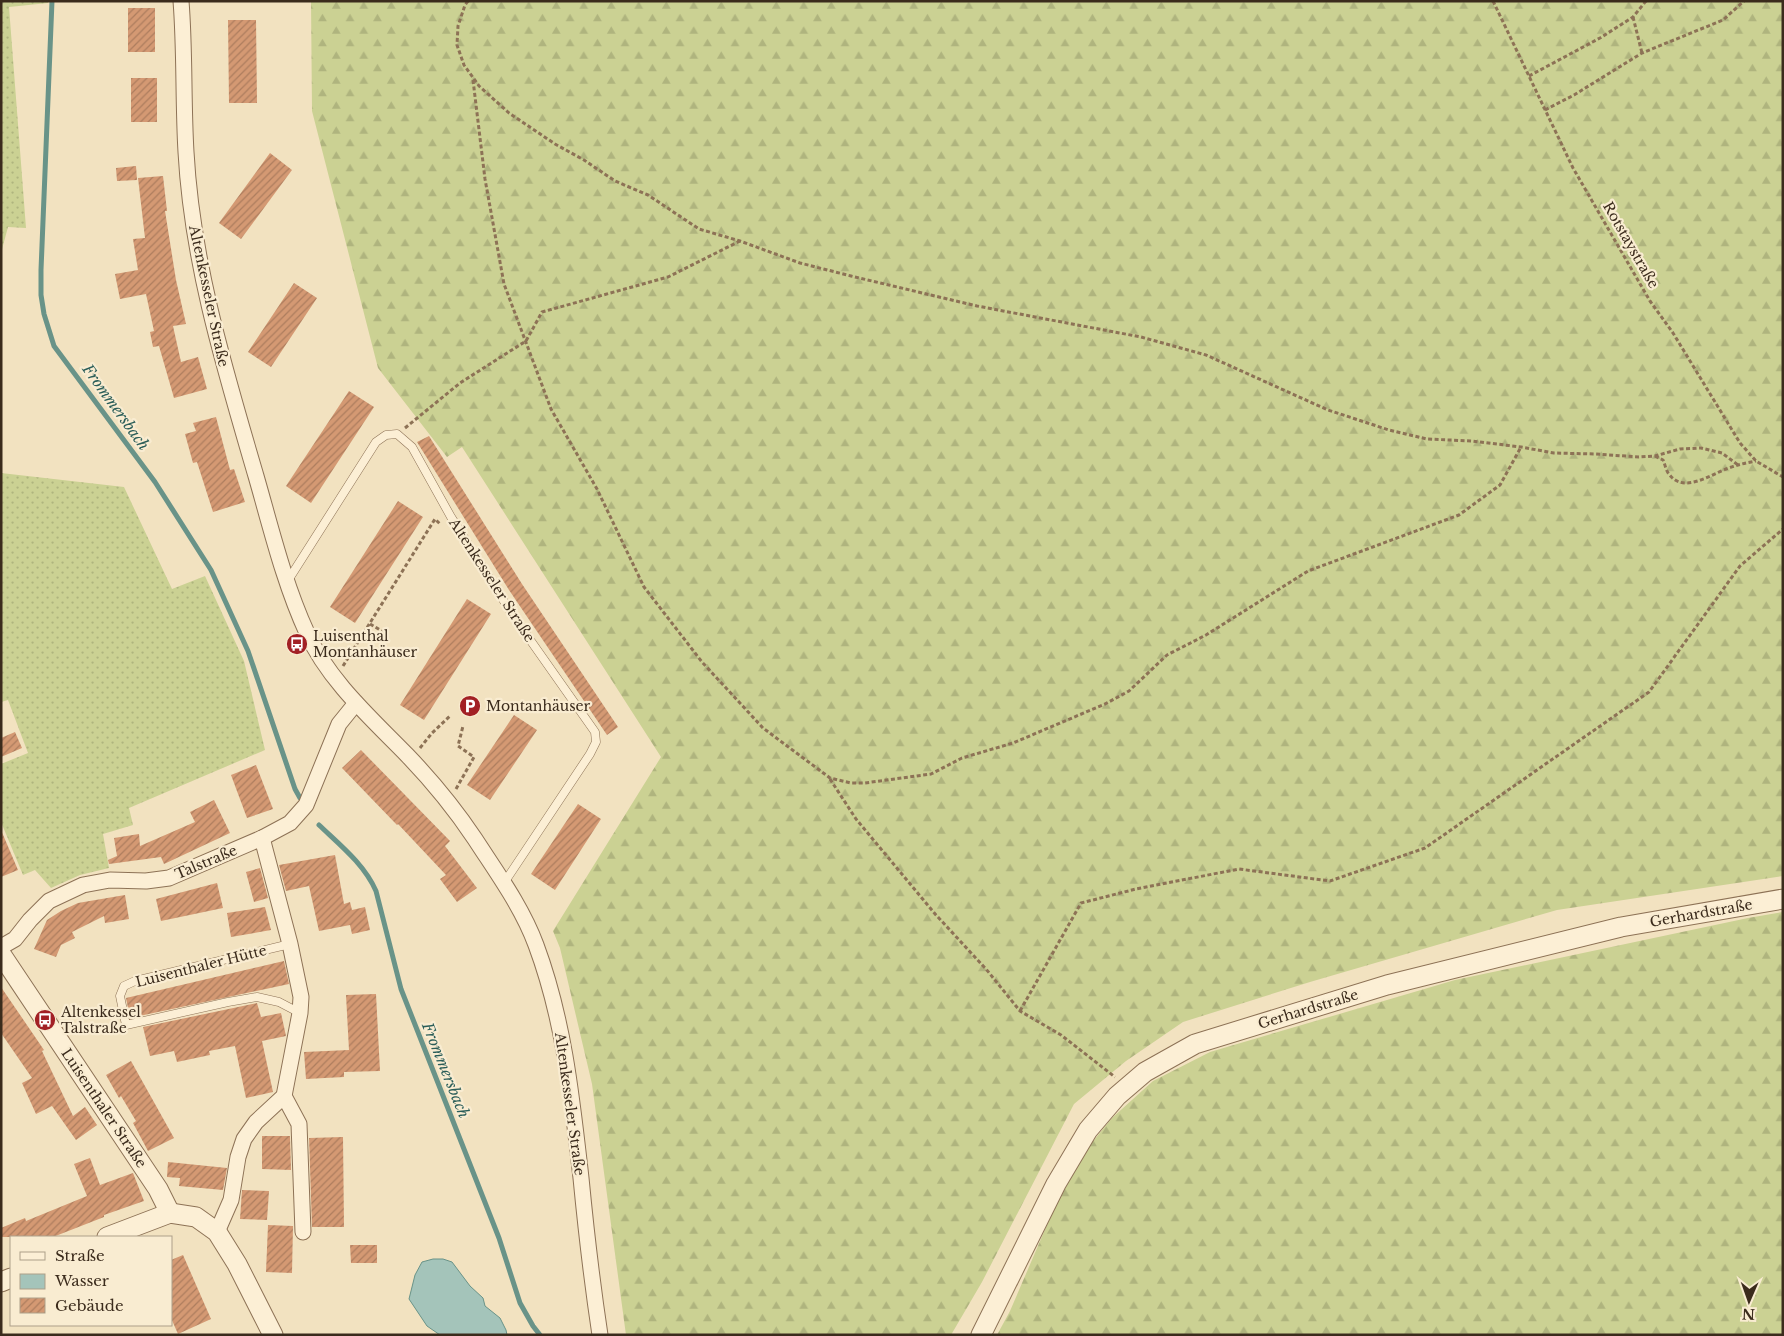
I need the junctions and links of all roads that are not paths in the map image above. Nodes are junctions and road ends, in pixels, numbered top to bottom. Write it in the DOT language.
graph roads {
  1 [pos="181,1"];
  2 [pos="287,582"];
  3 [pos="356,703"];
  4 [pos="262,838"];
  5 [pos="504,884"];
  6 [pos="1783,899"];
  7 [pos="290,944"];
  8 [pos="1,947"];
  9 [pos="1,954"];
  10 [pos="300,1013"];
  11 [pos="284,1096"];
  12 [pos="170,1213"];
  13 [pos="216,1232"];
  14 [pos="303,1232"];
  15 [pos="110,1236"];
  16 [pos="273,1335"];
  17 [pos="600,1335"];
  18 [pos="981,1335"];
  1 -- 2 [label="street, Altenkesseler Straße"];
  2 -- 3 [label="street, Altenkesseler Straße"];
  2 -- 5 [label="lane, Altenkesseler Straße"];
  3 -- 4 [label="street, Talstraße"];
  3 -- 5 [label="street, Altenkesseler Straße"];
  4 -- 7 [label="street"];
  4 -- 8 [label="street, Talstraße"];
  5 -- 17 [label="street, Altenkesseler Straße"];
  6 -- 18 [label="street, Gerhardstraße"];
  7 -- 10 [label="street"];
  7 -- 10 [label="lane, Luisenthaler Hütte"];
  9 -- 12 [label="street, Luisenthaler Straße"];
  10 -- 11 [label="street"];
  11 -- 13 [label="street"];
  11 -- 14 [label="street"];
  12 -- 13 [label="street"];
  12 -- 15 [label="street"];
  13 -- 16 [label="street"];
}
